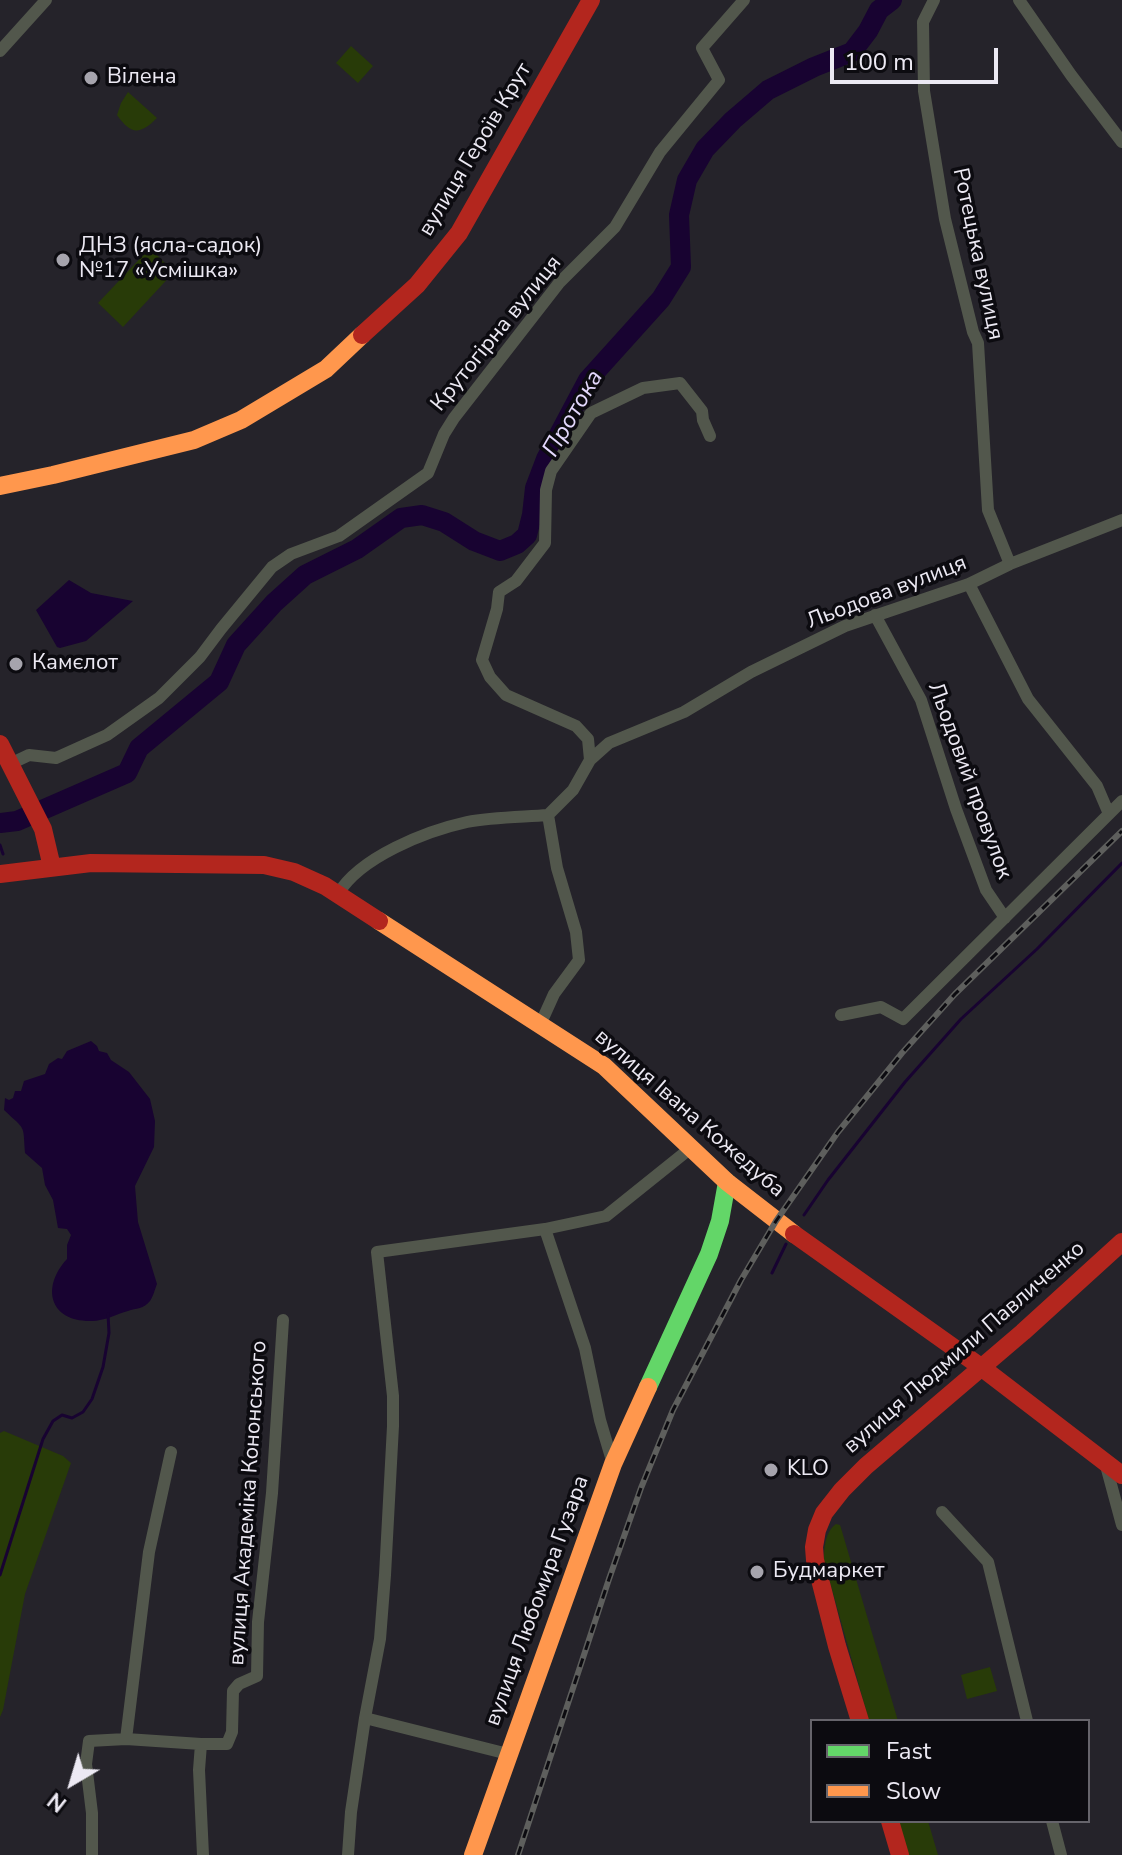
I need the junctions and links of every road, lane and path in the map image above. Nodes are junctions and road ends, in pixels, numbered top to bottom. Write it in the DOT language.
graph roads {
  1 [pos="46,0"];
  2 [pos="591,0"];
  3 [pos="744,0"];
  4 [pos="934,0"];
  5 [pos="1019,0"];
  6 [pos="0,51"];
  7 [pos="1122,142"];
  8 [pos="710,436"];
  9 [pos="0,486"];
  10 [pos="1122,520"];
  11 [pos="1010,564"];
  12 [pos="969,584"];
  13 [pos="875,615"];
  14 [pos="0,744"];
  15 [pos="590,760"];
  16 [pos="10,764"];
  17 [pos="1122,801"];
  18 [pos="1109,814"];
  19 [pos="548,815"];
  20 [pos="52,867"];
  21 [pos="0,874"];
  22 [pos="338,894"];
  23 [pos="1005,918"];
  24 [pos="841,1015"];
  25 [pos="540,1025"];
  26 [pos="692,1147"];
  27 [pos="727,1182"];
  28 [pos="545,1229"];
  29 [pos="1122,1242"];
  30 [pos="283,1320"];
  31 [pos="1004,1348"];
  32 [pos="956,1350"];
  33 [pos="981,1367"];
  34 [pos="1005,1386"];
  35 [pos="955,1390"];
  36 [pos="171,1452"];
  37 [pos="1105,1462"];
  38 [pos="613,1464"];
  39 [pos="1122,1475"];
  40 [pos="942,1512"];
  41 [pos="1122,1525"];
  42 [pos="365,1718"];
  43 [pos="859,1719"];
  44 [pos="1027,1719"];
  45 [pos="126,1739"];
  46 [pos="201,1744"];
  47 [pos="508,1754"];
  48 [pos="891,1823"];
  49 [pos="1053,1823"];
  50 [pos="92,1855"];
  51 [pos="203,1855"];
  52 [pos="348,1855"];
  53 [pos="473,1855"];
  54 [pos="900,1855"];
  55 [pos="1061,1855"];
  1 -- 6 [label="street"];
  2 -- 9 [label="street, вулиця Героїв Крут"];
  3 -- 16 [label="street, Крутогірна вулиця"];
  4 -- 11 [label="street, Ротецька вулиця"];
  5 -- 7 [label="street"];
  8 -- 15 [label="street"];
  10 -- 11 [label="street, Льодова вулиця"];
  11 -- 12 [label="street, Льодова вулиця"];
  12 -- 13 [label="street, Льодова вулиця"];
  12 -- 18 [label="street"];
  13 -- 15 [label="street, Льодова вулиця"];
  13 -- 23 [label="street, Льодовий провулок"];
  14 -- 16 [label="street"];
  15 -- 19 [label="street, Льодова вулиця"];
  16 -- 20 [label="street"];
  17 -- 18 [label="street, Льодовий провулок"];
  18 -- 23 [label="street, Льодовий провулок"];
  19 -- 22 [label="street"];
  19 -- 25 [label="street"];
  20 -- 21 [label="street, вулиця Івана Кожедуба"];
  20 -- 22 [label="street, вулиця Івана Кожедуба"];
  22 -- 25 [label="street, вулиця Івана Кожедуба"];
  23 -- 24 [label="street, Льодовий провулок"];
  25 -- 26 [label="street, вулиця Івана Кожедуба"];
  26 -- 27 [label="street, вулиця Івана Кожедуба"];
  26 -- 28 [label="street"];
  27 -- 32 [label="street, вулиця Івана Кожедуба"];
  27 -- 38 [label="street, вулиця Любомира Гузара"];
  28 -- 38 [label="street, вулиця Любомира Гузара"];
  28 -- 42 [label="street"];
  29 -- 31 [label="street, вулиця Людмили Павличенко"];
  30 -- 46 [label="street, вулиця Академіка Кононського"];
  31 -- 32 [label="street"];
  31 -- 33 [label="street, вулиця Людмили Павличенко"];
  31 -- 34 [label="street"];
  32 -- 33 [label="street, вулиця Івана Кожедуба"];
  32 -- 35 [label="street"];
  33 -- 34 [label="street, вулиця Івана Кожедуба"];
  33 -- 35 [label="street, вулиця Людмили Павличенко"];
  34 -- 35 [label="street"];
  34 -- 37 [label="street, вулиця Івана Кожедуба"];
  35 -- 43 [label="street, вулиця Людмили Павличенко"];
  36 -- 45 [label="street"];
  37 -- 39 [label="street, вулиця Івана Кожедуба"];
  37 -- 41 [label="street"];
  38 -- 47 [label="street, вулиця Любомира Гузара"];
  40 -- 44 [label="street"];
  42 -- 47 [label="street, вулиця Любомира Гузара"];
  42 -- 52 [label="street"];
  45 -- 46 [label="street, вулиця Академіка Кононського"];
  45 -- 50 [label="street, вулиця Академіка Кононського"];
  46 -- 51 [label="street"];
  47 -- 53 [label="street, вулиця Любомира Гузара"];
  48 -- 54 [label="street"];
  49 -- 55 [label="street"];
}
